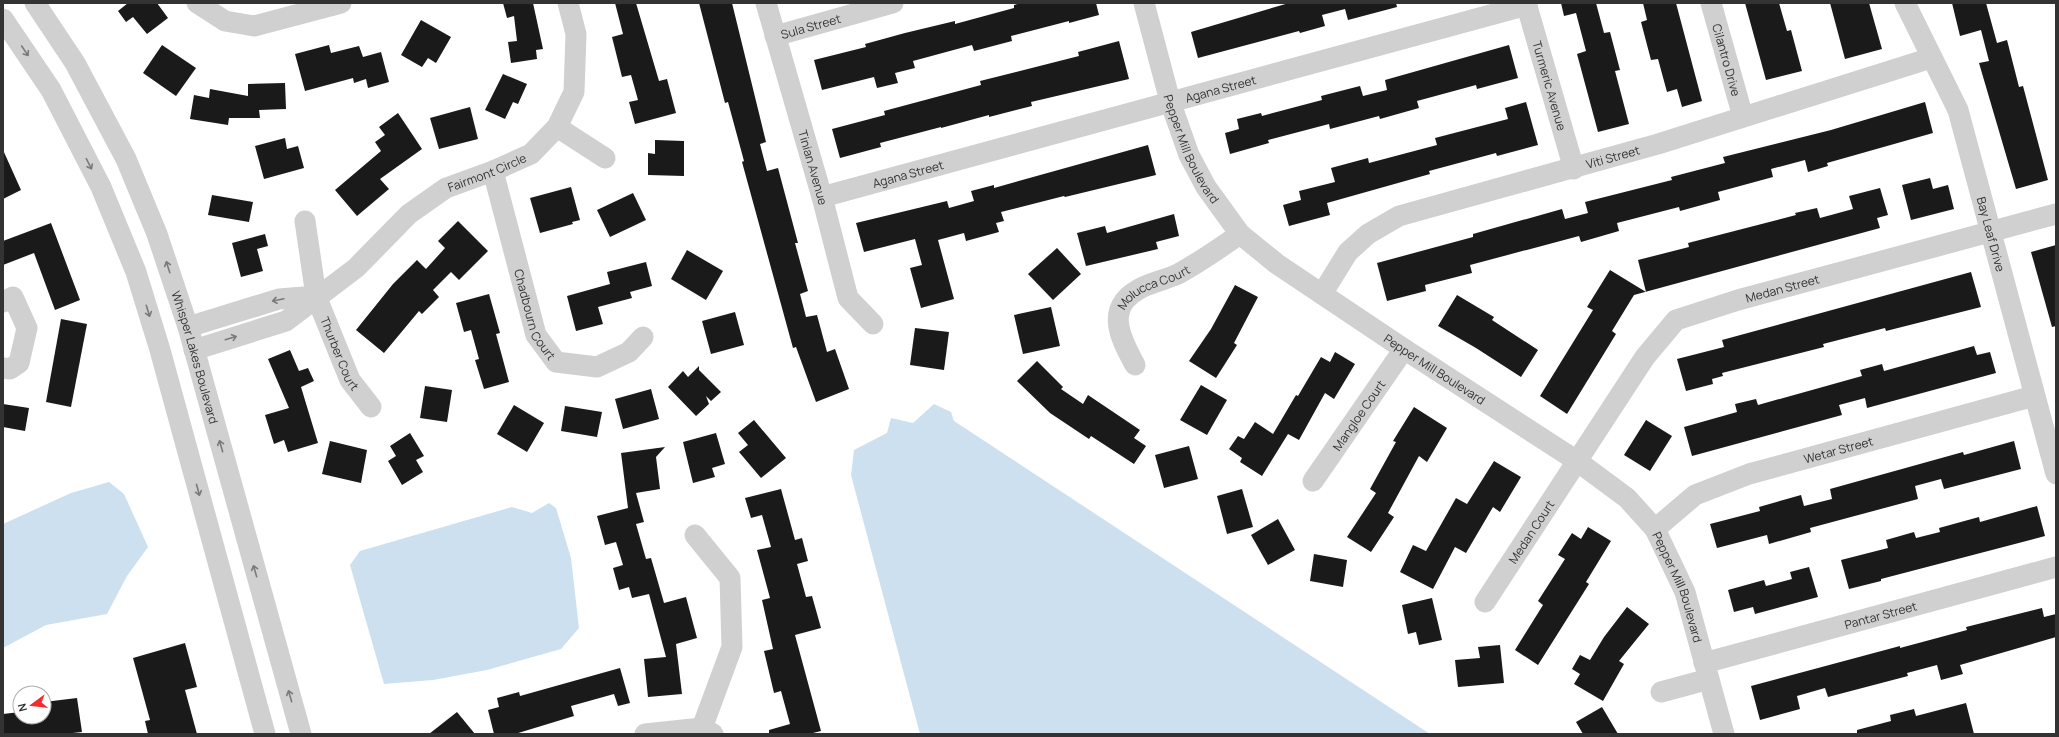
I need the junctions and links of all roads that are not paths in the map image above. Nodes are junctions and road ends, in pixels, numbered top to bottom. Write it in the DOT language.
graph roads {
  1 [pos="35,3"];
  2 [pos="196,3"];
  3 [pos="341,3"];
  4 [pos="568,3"];
  5 [pos="766,3"];
  6 [pos="893,3"];
  7 [pos="1144,3"];
  8 [pos="1711,3"];
  9 [pos="1905,3"];
  10 [pos="1526,4"];
  11 [pos="3,19"];
  12 [pos="775,36"];
  13 [pos="1931,58"];
  14 [pos="1170,101"];
  15 [pos="1743,118"];
  16 [pos="557,127"];
  17 [pos="605,158"];
  18 [pos="1574,169"];
  19 [pos="493,171"];
  20 [pos="822,197"];
  21 [pos="2056,214"];
  22 [pos="305,221"];
  23 [pos="1990,232"];
  24 [pos="1240,234"];
  25 [pos="1322,294"];
  26 [pos="316,296"];
  27 [pos="3,302"];
  28 [pos="873,324"];
  29 [pos="188,327"];
  30 [pos="643,337"];
  31 [pos="1404,349"];
  32 [pos="194,350"];
  33 [pos="1135,365"];
  34 [pos="3,368"];
  35 [pos="2034,396"];
  36 [pos="370,407"];
  37 [pos="1577,461"];
  38 [pos="2056,474"];
  39 [pos="1313,480"];
  40 [pos="1655,529"];
  41 [pos="695,535"];
  42 [pos="2056,567"];
  43 [pos="1485,602"];
  44 [pos="1706,671"];
  45 [pos="1661,692"];
  46 [pos="707,731"];
  47 [pos="265,734"];
  48 [pos="300,734"];
  49 [pos="645,734"];
  50 [pos="1724,734"];
  29 -- 1 [label="street, Whisper Lakes Boulevard, one-way"];
  2 -- 3 [label="street"];
  4 -- 16 [label="street, Fairmont Circle"];
  5 -- 12 [label="street, Tinian Avenue"];
  6 -- 12 [label="street, Sula Street"];
  7 -- 14 [label="street, Pepper Mill Boulevard"];
  8 -- 15 [label="street, Cilantro Drive"];
  9 -- 13 [label="street, Bay Leaf Drive"];
  10 -- 14 [label="street, Agana Street"];
  10 -- 18 [label="street, Turmeric Avenue"];
  11 -- 47 [label="street, one-way"];
  12 -- 20 [label="street, Tinian Avenue"];
  13 -- 15 [label="street, Viti Street"];
  13 -- 23 [label="street, Bay Leaf Drive"];
  14 -- 20 [label="street, Agana Street"];
  14 -- 24 [label="street, Pepper Mill Boulevard"];
  15 -- 18 [label="street, Viti Street"];
  16 -- 17 [label="street"];
  16 -- 19 [label="street, Fairmont Circle"];
  18 -- 25 [label="street, Viti Street"];
  19 -- 26 [label="street, Fairmont Circle"];
  19 -- 30 [label="street, Chadbourn Court"];
  20 -- 28 [label="street, Tinian Avenue"];
  21 -- 23 [label="street, Medan Street"];
  22 -- 26 [label="street, Thurber Court"];
  23 -- 35 [label="street, Bay Leaf Drive"];
  23 -- 37 [label="street, Medan Street"];
  24 -- 25 [label="street, Pepper Mill Boulevard"];
  24 -- 33 [label="street, Molucca Court"];
  25 -- 31 [label="street, Pepper Mill Boulevard"];
  26 -- 29 [label="street, one-way"];
  32 -- 26 [label="street, Fairmont Circle, one-way"];
  26 -- 36 [label="street, Thurber Court"];
  27 -- 34 [label="street"];
  29 -- 32 [label="street, Whisper Lakes Boulevard"];
  31 -- 37 [label="street, Pepper Mill Boulevard"];
  31 -- 39 [label="street, Mangloe Court"];
  48 -- 32 [label="street, Whisper Lakes Boulevard, one-way"];
  35 -- 38 [label="street, Bay Leaf Drive"];
  35 -- 40 [label="street, Wetar Street"];
  37 -- 40 [label="street, Pepper Mill Boulevard"];
  37 -- 43 [label="street, Medan Court"];
  40 -- 44 [label="street, Pepper Mill Boulevard"];
  41 -- 46 [label="street"];
  42 -- 44 [label="street, Pantar Street"];
  44 -- 45 [label="street, Pantar Street"];
  44 -- 50 [label="street, Pepper Mill Boulevard"];
  46 -- 49 [label="street"];
}
